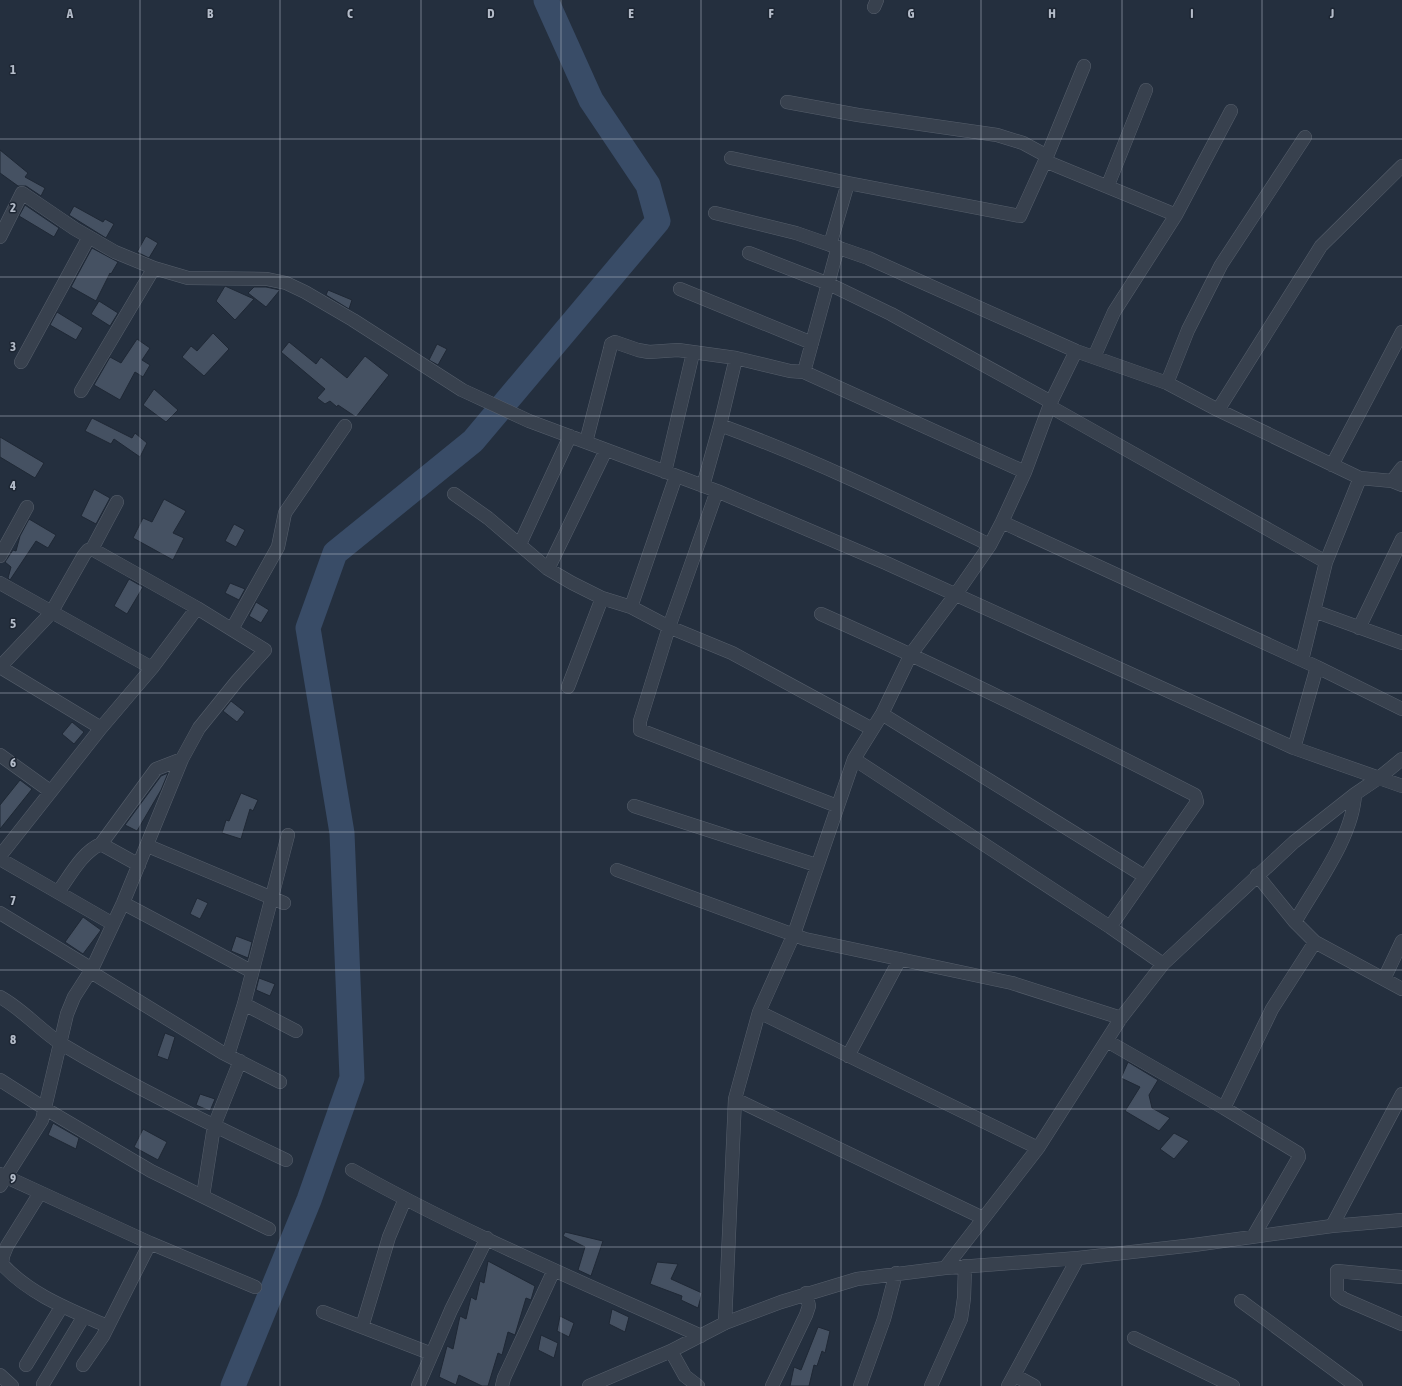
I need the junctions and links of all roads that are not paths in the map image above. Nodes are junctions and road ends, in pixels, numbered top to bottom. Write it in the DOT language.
graph roads {
  1 [pos="1084,66"];
  2 [pos="1146,90"];
  3 [pos="787,102"];
  4 [pos="1231,112"];
  5 [pos="1305,137"];
  6 [pos="731,158"];
  7 [pos="1046,158"];
  8 [pos="1402,166"];
  9 [pos="848,183"];
  10 [pos="1108,186"];
  11 [pos="715,213"];
  12 [pos="1176,215"];
  13 [pos="0,237"];
  14 [pos="89,237"];
  15 [pos="834,246"];
  16 [pos="749,253"];
  17 [pos="154,268"];
  18 [pos="829,284"];
  19 [pos="680,289"];
  20 [pos="1402,332"];
  21 [pos="812,343"];
  22 [pos="1076,351"];
  23 [pos="693,352"];
  24 [pos="1094,357"];
  25 [pos="736,358"];
  26 [pos="21,362"];
  27 [pos="804,372"];
  28 [pos="1167,384"];
  29 [pos="81,391"];
  30 [pos="1050,404"];
  31 [pos="1218,410"];
  32 [pos="720,425"];
  33 [pos="345,426"];
  34 [pos="570,436"];
  35 [pos="586,442"];
  36 [pos="606,450"];
  37 [pos="1332,465"];
  38 [pos="1402,468"];
  39 [pos="1025,472"];
  40 [pos="670,474"];
  41 [pos="1360,478"];
  42 [pos="1397,483"];
  43 [pos="703,486"];
  44 [pos="716,491"];
  45 [pos="454,494"];
  46 [pos="117,502"];
  47 [pos="28,507"];
  48 [pos="1002,522"];
  49 [pos="1402,539"];
  50 [pos="520,544"];
  51 [pos="990,545"];
  52 [pos="92,549"];
  53 [pos="0,556"];
  54 [pos="1326,562"];
  55 [pos="548,569"];
  56 [pos="0,583"];
  57 [pos="956,594"];
  58 [pos="602,598"];
  59 [pos="631,607"];
  60 [pos="197,608"];
  61 [pos="1314,611"];
  62 [pos="51,612"];
  63 [pos="821,614"];
  64 [pos="669,627"];
  65 [pos="1359,628"];
  66 [pos="232,629"];
  67 [pos="1402,644"];
  68 [pos="911,654"];
  69 [pos="1302,660"];
  70 [pos="0,667"];
  71 [pos="1317,667"];
  72 [pos="152,668"];
  73 [pos="568,687"];
  74 [pos="1402,709"];
  75 [pos="882,714"];
  76 [pos="101,728"];
  77 [pos="872,729"];
  78 [pos="1294,748"];
  79 [pos="0,755"];
  80 [pos="182,759"];
  81 [pos="854,759"];
  82 [pos="1402,759"];
  83 [pos="1380,778"];
  84 [pos="1402,786"];
  85 [pos="50,791"];
  86 [pos="1355,794"];
  87 [pos="634,806"];
  88 [pos="838,806"];
  89 [pos="288,835"];
  90 [pos="101,844"];
  91 [pos="148,846"];
  92 [pos="0,856"];
  93 [pos="0,859"];
  94 [pos="816,865"];
  95 [pos="139,866"];
  96 [pos="617,870"];
  97 [pos="1257,875"];
  98 [pos="1144,876"];
  99 [pos="58,892"];
  100 [pos="271,898"];
  101 [pos="123,903"];
  102 [pos="284,903"];
  103 [pos="0,913"];
  104 [pos="1295,922"];
  105 [pos="113,924"];
  106 [pos="1110,927"];
  107 [pos="794,934"];
  108 [pos="1402,941"];
  109 [pos="1316,942"];
  110 [pos="900,959"];
  111 [pos="1163,964"];
  112 [pos="92,971"];
  113 [pos="251,971"];
  114 [pos="1384,979"];
  115 [pos="1402,989"];
  116 [pos="0,997"];
  117 [pos="244,1004"];
  118 [pos="759,1012"];
  119 [pos="1122,1018"];
  120 [pos="296,1031"];
  121 [pos="1107,1041"];
  122 [pos="59,1042"];
  123 [pos="228,1055"];
  124 [pos="848,1056"];
  125 [pos="240,1062"];
  126 [pos="0,1080"];
  127 [pos="280,1082"];
  128 [pos="1402,1094"];
  129 [pos="735,1099"];
  130 [pos="44,1108"];
  131 [pos="1224,1108"];
  132 [pos="214,1126"];
  133 [pos="1038,1148"];
  134 [pos="286,1160"];
  135 [pos="352,1170"];
  136 [pos="2,1179"];
  137 [pos="40,1193"];
  138 [pos="203,1196"];
  139 [pos="405,1199"];
  140 [pos="983,1218"];
  141 [pos="1402,1220"];
  142 [pos="1332,1226"];
  143 [pos="269,1229"];
  144 [pos="1253,1237"];
  145 [pos="487,1238"];
  146 [pos="150,1243"];
  147 [pos="1078,1258"];
  148 [pos="965,1266"];
  149 [pos="946,1268"];
  150 [pos="554,1270"];
  151 [pos="896,1273"];
  152 [pos="1402,1277"];
  153 [pos="255,1288"];
  154 [pos="806,1293"];
  155 [pos="1241,1301"];
  156 [pos="62,1306"];
  157 [pos="323,1312"];
  158 [pos="84,1316"];
  159 [pos="726,1323"];
  160 [pos="1402,1324"];
  161 [pos="107,1326"];
  162 [pos="362,1327"];
  163 [pos="701,1336"];
  164 [pos="1134,1338"];
  165 [pos="671,1351"];
  166 [pos="432,1354"];
  167 [pos="26,1365"];
  168 [pos="82,1365"];
  169 [pos="0,1375"];
  170 [pos="1011,1381"];
  171 [pos="43,1384"];
  172 [pos="12,1386"];
  173 [pos="418,1386"];
  174 [pos="502,1386"];
  175 [pos="589,1386"];
  176 [pos="698,1386"];
  177 [pos="772,1386"];
  178 [pos="860,1386"];
  179 [pos="931,1386"];
  180 [pos="1034,1386"];
  181 [pos="1233,1386"];
  182 [pos="1356,1386"];
  1 -- 7 [label="street"];
  2 -- 10 [label="street"];
  3 -- 7 [label="street"];
  4 -- 12 [label="street"];
  5 -- 28 [label="street"];
  6 -- 9 [label="street"];
  7 -- 9 [label="street"];
  7 -- 10 [label="street"];
  8 -- 31 [label="street"];
  9 -- 15 [label="street"];
  10 -- 12 [label="street"];
  11 -- 15 [label="street"];
  12 -- 24 [label="street"];
  13 -- 14 [label="street"];
  14 -- 17 [label="street"];
  14 -- 26 [label="street"];
  15 -- 18 [label="street"];
  15 -- 22 [label="street"];
  16 -- 18 [label="street"];
  17 -- 29 [label="street"];
  17 -- 34 [label="street"];
  18 -- 21 [label="street"];
  18 -- 30 [label="street"];
  19 -- 21 [label="street"];
  20 -- 37 [label="street"];
  21 -- 27 [label="street"];
  22 -- 24 [label="street"];
  22 -- 30 [label="street"];
  23 -- 25 [label="street"];
  23 -- 35 [label="street"];
  23 -- 40 [label="street"];
  24 -- 28 [label="street"];
  25 -- 27 [label="street"];
  25 -- 32 [label="street"];
  27 -- 39 [label="street"];
  28 -- 31 [label="street"];
  30 -- 39 [label="street"];
  30 -- 54 [label="street"];
  31 -- 37 [label="street"];
  32 -- 43 [label="street"];
  32 -- 51 [label="street"];
  33 -- 66 [label="street"];
  34 -- 35 [label="street"];
  34 -- 50 [label="street"];
  35 -- 36 [label="street"];
  36 -- 40 [label="street"];
  36 -- 55 [label="street"];
  37 -- 41 [label="street"];
  38 -- 42 [label="street"];
  39 -- 48 [label="street"];
  40 -- 43 [label="street"];
  40 -- 59 [label="street"];
  41 -- 42 [label="street"];
  41 -- 54 [label="street"];
  43 -- 44 [label="street"];
  44 -- 57 [label="street"];
  44 -- 64 [label="street"];
  45 -- 50 [label="street"];
  46 -- 52 [label="street"];
  47 -- 53 [label="street"];
  48 -- 51 [label="street"];
  48 -- 69 [label="street"];
  49 -- 65 [label="street"];
  50 -- 55 [label="street"];
  51 -- 57 [label="street"];
  52 -- 60 [label="street"];
  52 -- 62 [label="street"];
  54 -- 61 [label="street"];
  55 -- 58 [label="street"];
  56 -- 62 [label="street"];
  57 -- 68 [label="street"];
  57 -- 78 [label="street"];
  58 -- 59 [label="street"];
  58 -- 73 [label="street"];
  59 -- 64 [label="street"];
  60 -- 66 [label="street"];
  60 -- 72 [label="street"];
  61 -- 65 [label="street"];
  61 -- 69 [label="street"];
  62 -- 70 [label="street"];
  62 -- 72 [label="street"];
  63 -- 68 [label="street"];
  64 -- 77 [label="street"];
  64 -- 88 [label="street"];
  65 -- 67 [label="street"];
  66 -- 80 [label="street"];
  68 -- 75 [label="street"];
  68 -- 98 [label="street"];
  69 -- 71 [label="street"];
  70 -- 76 [label="street"];
  71 -- 74 [label="street"];
  71 -- 78 [label="street"];
  72 -- 76 [label="street"];
  75 -- 77 [label="street"];
  75 -- 98 [label="street"];
  76 -- 85 [label="street"];
  77 -- 81 [label="street"];
  78 -- 83 [label="street"];
  79 -- 85 [label="street"];
  80 -- 90 [label="street"];
  80 -- 91 [label="street"];
  81 -- 88 [label="street"];
  81 -- 106 [label="street"];
  82 -- 83 [label="street"];
  83 -- 84 [label="street"];
  83 -- 86 [label="street"];
  85 -- 92 [label="street"];
  86 -- 97 [label="street"];
  86 -- 104 [label="street"];
  87 -- 94 [label="street"];
  88 -- 94 [label="street"];
  89 -- 100 [label="street"];
  90 -- 95 [label="street"];
  90 -- 99 [label="street"];
  91 -- 95 [label="street"];
  91 -- 100 [label="street"];
  93 -- 99 [label="street"];
  94 -- 107 [label="street"];
  95 -- 101 [label="street"];
  96 -- 107 [label="street"];
  97 -- 104 [label="street"];
  97 -- 111 [label="street"];
  98 -- 106 [label="street"];
  99 -- 105 [label="street"];
  100 -- 102 [label="street"];
  100 -- 113 [label="street"];
  101 -- 105 [label="street"];
  101 -- 113 [label="street"];
  103 -- 112 [label="street"];
  104 -- 109 [label="street"];
  105 -- 112 [label="street"];
  106 -- 111 [label="street"];
  107 -- 110 [label="street"];
  107 -- 118 [label="street"];
  108 -- 114 [label="street"];
  109 -- 114 [label="street"];
  109 -- 131 [label="street"];
  110 -- 119 [label="street"];
  110 -- 124 [label="street"];
  111 -- 119 [label="street"];
  112 -- 122 [label="street"];
  112 -- 123 [label="street"];
  113 -- 117 [label="street"];
  114 -- 115 [label="street"];
  116 -- 122 [label="street"];
  117 -- 120 [label="street"];
  117 -- 123 [label="street"];
  118 -- 124 [label="street"];
  118 -- 129 [label="street"];
  119 -- 121 [label="street"];
  121 -- 131 [label="street"];
  121 -- 133 [label="street"];
  122 -- 130 [label="street"];
  122 -- 132 [label="street"];
  123 -- 125 [label="street"];
  124 -- 133 [label="street"];
  125 -- 127 [label="street"];
  125 -- 132 [label="street"];
  126 -- 130 [label="street"];
  128 -- 142 [label="street"];
  129 -- 140 [label="street"];
  129 -- 159 [label="street"];
  130 -- 136 [label="street"];
  130 -- 138 [label="street"];
  131 -- 144 [label="street"];
  132 -- 134 [label="street"];
  132 -- 138 [label="street"];
  133 -- 140 [label="street"];
  135 -- 139 [label="street"];
  136 -- 137 [label="street"];
  137 -- 146 [label="street"];
  137 -- 156 [label="street"];
  138 -- 143 [label="street"];
  139 -- 145 [label="street"];
  139 -- 162 [label="street"];
  140 -- 149 [label="street"];
  141 -- 142 [label="street"];
  142 -- 144 [label="street"];
  144 -- 147 [label="street"];
  145 -- 150 [label="street"];
  145 -- 166 [label="street"];
  146 -- 153 [label="street"];
  146 -- 161 [label="street"];
  147 -- 148 [label="street"];
  147 -- 170 [label="street"];
  148 -- 149 [label="street"];
  148 -- 179 [label="street"];
  149 -- 151 [label="street"];
  150 -- 163 [label="street"];
  150 -- 174 [label="street"];
  151 -- 154 [label="street"];
  151 -- 178 [label="street"];
  152 -- 160 [label="street"];
  154 -- 159 [label="street"];
  154 -- 177 [label="street"];
  155 -- 182 [label="street"];
  156 -- 158 [label="street"];
  156 -- 167 [label="street"];
  157 -- 162 [label="street"];
  158 -- 161 [label="street"];
  158 -- 171 [label="street"];
  159 -- 163 [label="street"];
  161 -- 168 [label="street"];
  162 -- 166 [label="street"];
  163 -- 165 [label="street"];
  164 -- 181 [label="street"];
  165 -- 175 [label="street"];
  165 -- 176 [label="street"];
  166 -- 173 [label="street"];
  169 -- 172 [label="street"];
  170 -- 180 [label="street"];
}
